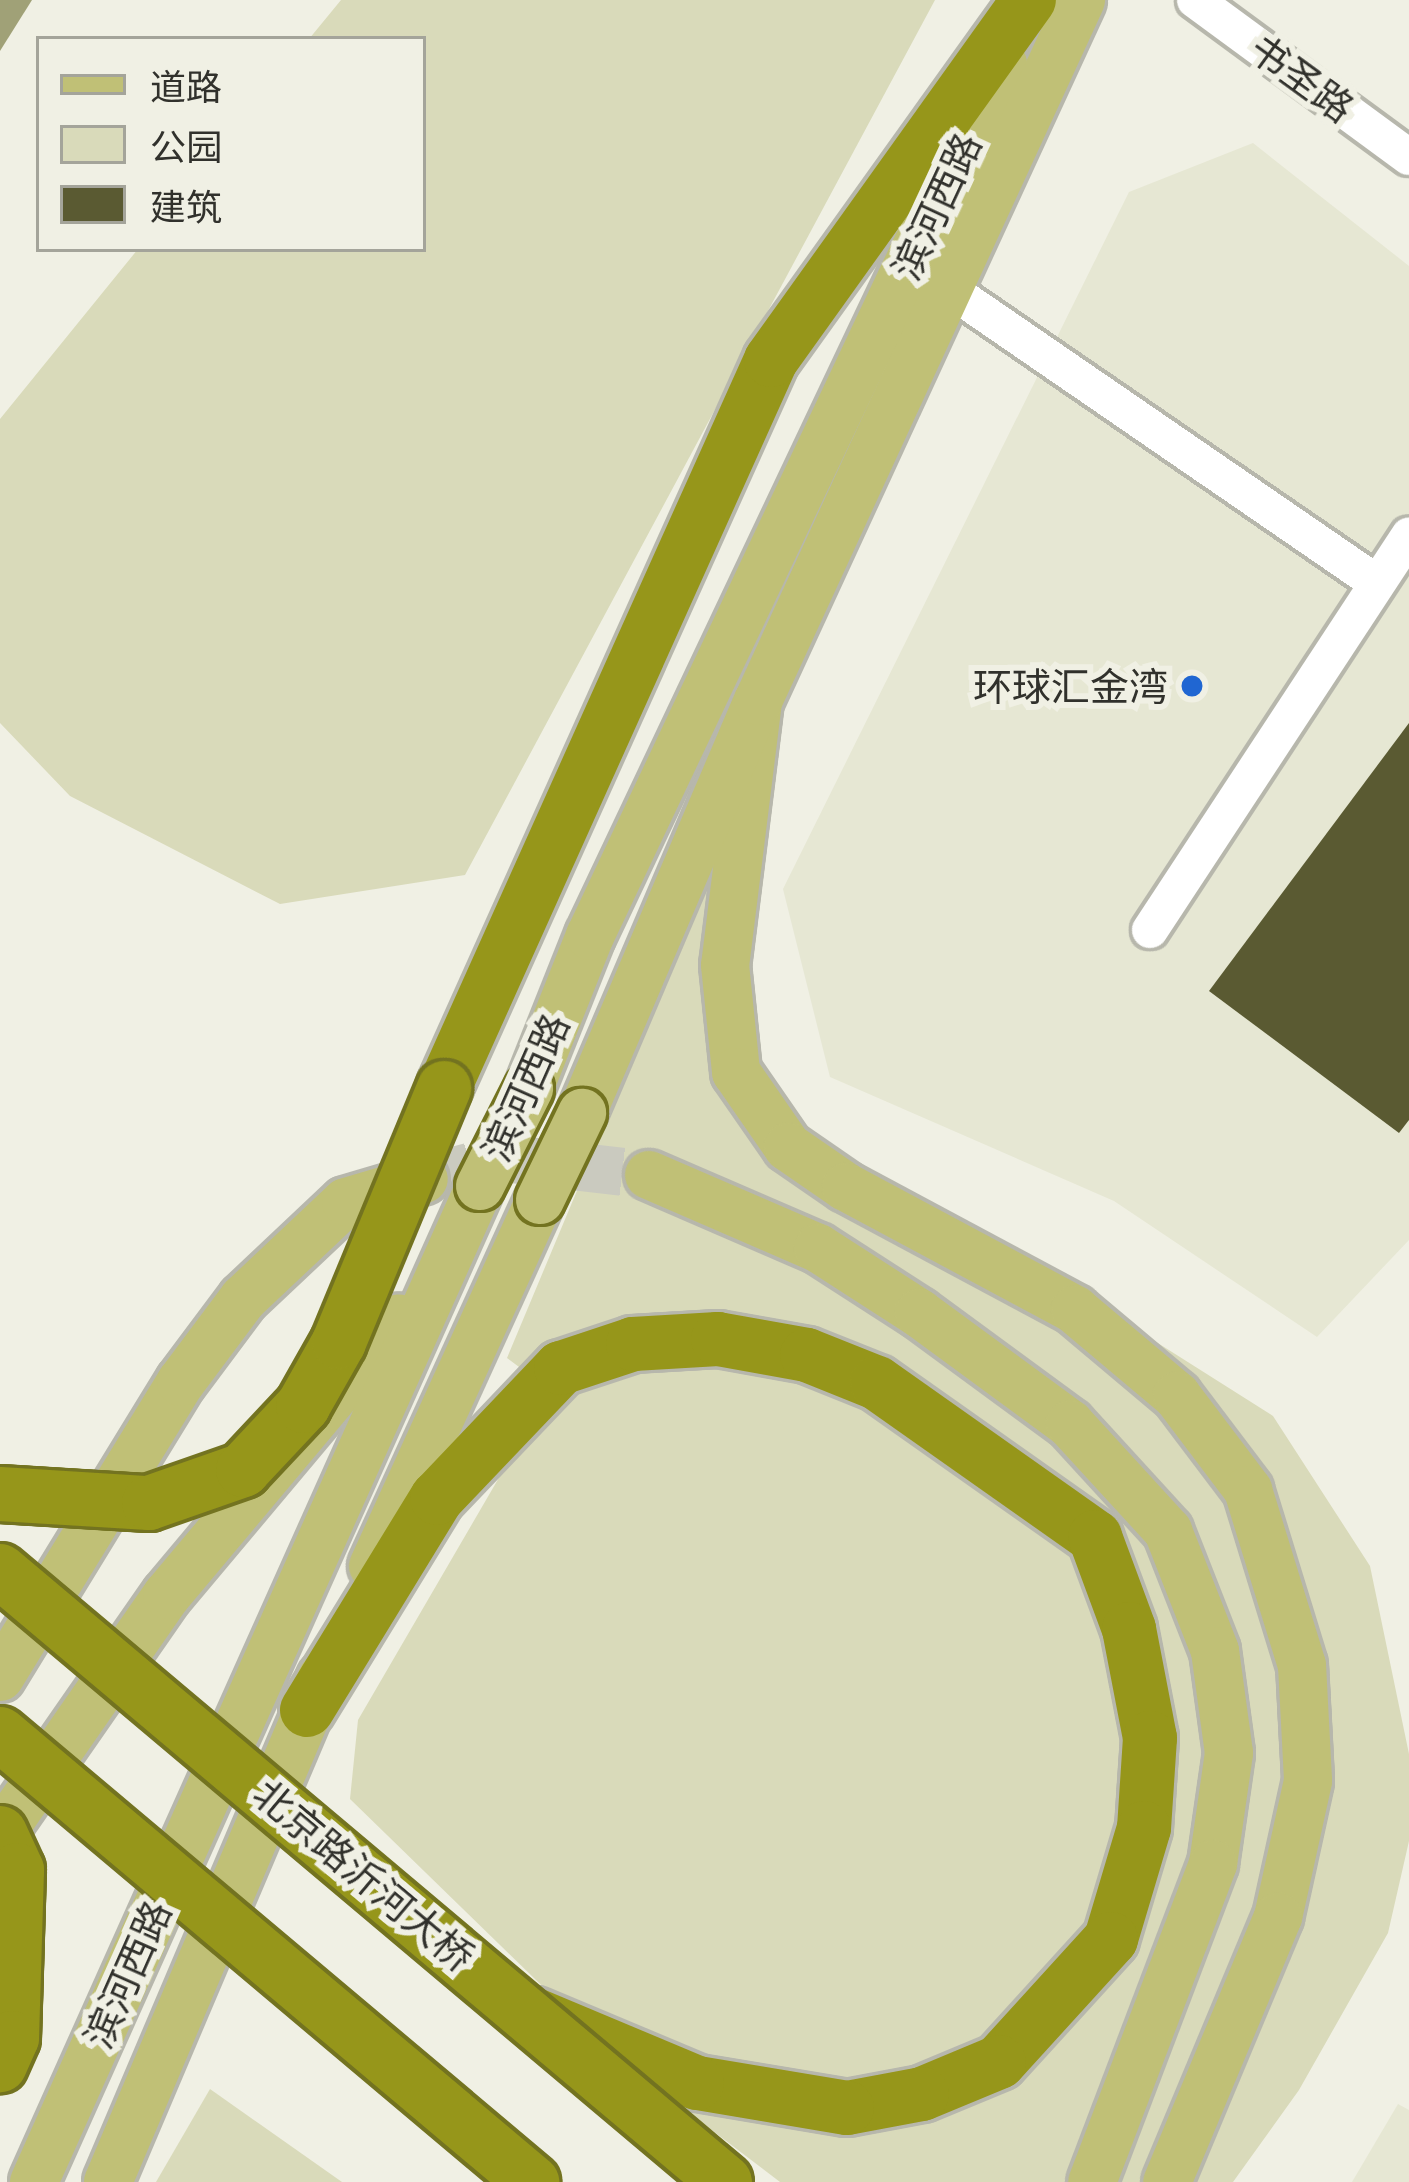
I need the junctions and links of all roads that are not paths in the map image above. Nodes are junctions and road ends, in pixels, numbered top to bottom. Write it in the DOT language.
graph roads {
  1 [pos="1031,0"];
  2 [pos="1081,0"];
  3 [pos="1195,0"];
  4 [pos="1236,0"];
  5 [pos="1409,126"];
  6 [pos="1409,157"];
  7 [pos="949,290"];
  8 [pos="1409,535"];
  9 [pos="1377,584"];
  10 [pos="758,701"];
  11 [pos="1150,930"];
  12 [pos="649,1175"];
  13 [pos="424,1179"];
  14 [pos="443,1264"];
  15 [pos="0,1494"];
  16 [pos="0,1571"];
  17 [pos="0,1678"];
  18 [pos="307,1710"];
  19 [pos="0,1734"];
  20 [pos="0,1834"];
  21 [pos="526,2011"];
  22 [pos="0,2066"];
  23 [pos="34,2182"];
  24 [pos="108,2182"];
  25 [pos="532,2182"];
  26 [pos="725,2182"];
  27 [pos="1092,2182"];
  28 [pos="1167,2182"];
  1 -- 14 [label="main road, 滨河西路, bridge"];
  1 -- 15 [label="highway, bridge"];
  2 -- 7 [label="main road, 滨河西路"];
  3 -- 6 [label="street, 书圣路"];
  4 -- 5 [label="street, 书圣路"];
  7 -- 9 [label="street"];
  7 -- 10 [label="main road, 滨河西路"];
  8 -- 9 [label="street"];
  9 -- 11 [label="street"];
  10 -- 18 [label="main road, 滨河西路, bridge"];
  10 -- 28 [label="main road"];
  12 -- 27 [label="main road"];
  13 -- 17 [label="main road"];
  14 -- 20 [label="main road"];
  14 -- 23 [label="main road, 滨河西路"];
  16 -- 21 [label="highway, 北京路沂河大桥, bridge"];
  18 -- 21 [label="highway"];
  18 -- 24 [label="main road, 滨河西路"];
  19 -- 25 [label="highway, bridge"];
  20 -- 22 [label="highway, bridge"];
  21 -- 26 [label="highway, 北京路沂河大桥, bridge"];
}
